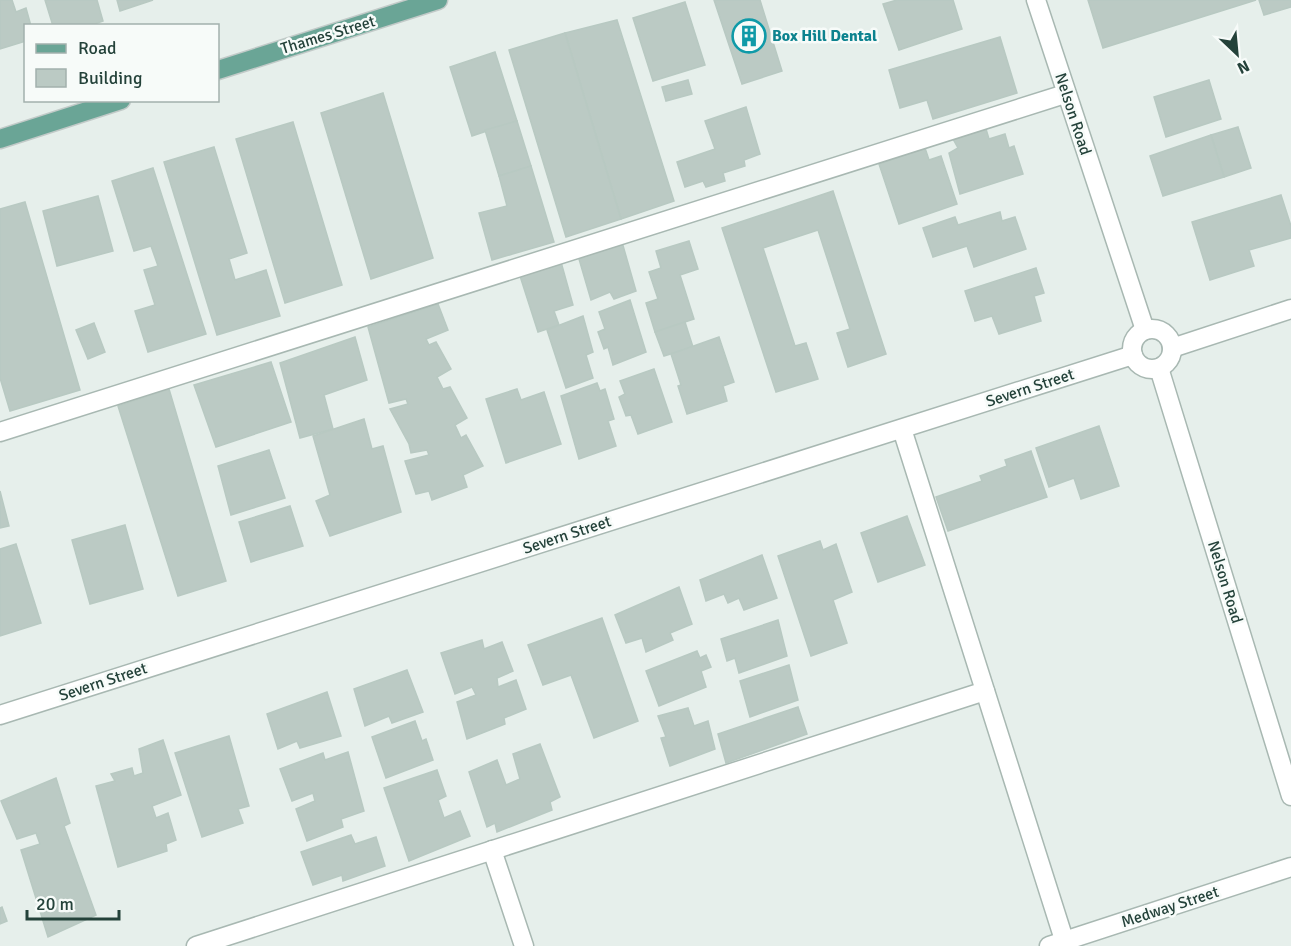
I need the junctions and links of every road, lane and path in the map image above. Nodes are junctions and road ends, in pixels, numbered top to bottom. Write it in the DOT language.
graph roads {
  1 [pos="438,0"];
  2 [pos="1036,0"];
  3 [pos="219,70"];
  4 [pos="1065,94"];
  5 [pos="116,102"];
  6 [pos="0,139"];
  7 [pos="1291,309"];
  8 [pos="1145,330"];
  9 [pos="1172,348"];
  10 [pos="1133,355"];
  11 [pos="1159,368"];
  12 [pos="902,429"];
  13 [pos="0,432"];
  14 [pos="985,691"];
  15 [pos="0,715"];
  16 [pos="1291,796"];
  17 [pos="492,850"];
  18 [pos="1291,867"];
  19 [pos="1060,944"];
  20 [pos="196,946"];
  21 [pos="524,946"];
  1 -- 3 [label="main road, Thames Street"];
  2 -- 4 [label="street, Nelson Road"];
  4 -- 8 [label="street, Nelson Road"];
  4 -- 13 [label="street"];
  5 -- 6 [label="main road"];
  7 -- 9 [label="street"];
  8 -- 9 [label="street"];
  8 -- 10 [label="street"];
  9 -- 11 [label="street"];
  10 -- 11 [label="street"];
  10 -- 12 [label="street, Severn Street"];
  11 -- 16 [label="street, Nelson Road"];
  12 -- 14 [label="street"];
  12 -- 15 [label="street, Severn Street"];
  14 -- 17 [label="street"];
  14 -- 19 [label="street"];
  17 -- 20 [label="street"];
  17 -- 21 [label="street"];
  18 -- 19 [label="street, Medway Street"];
}
